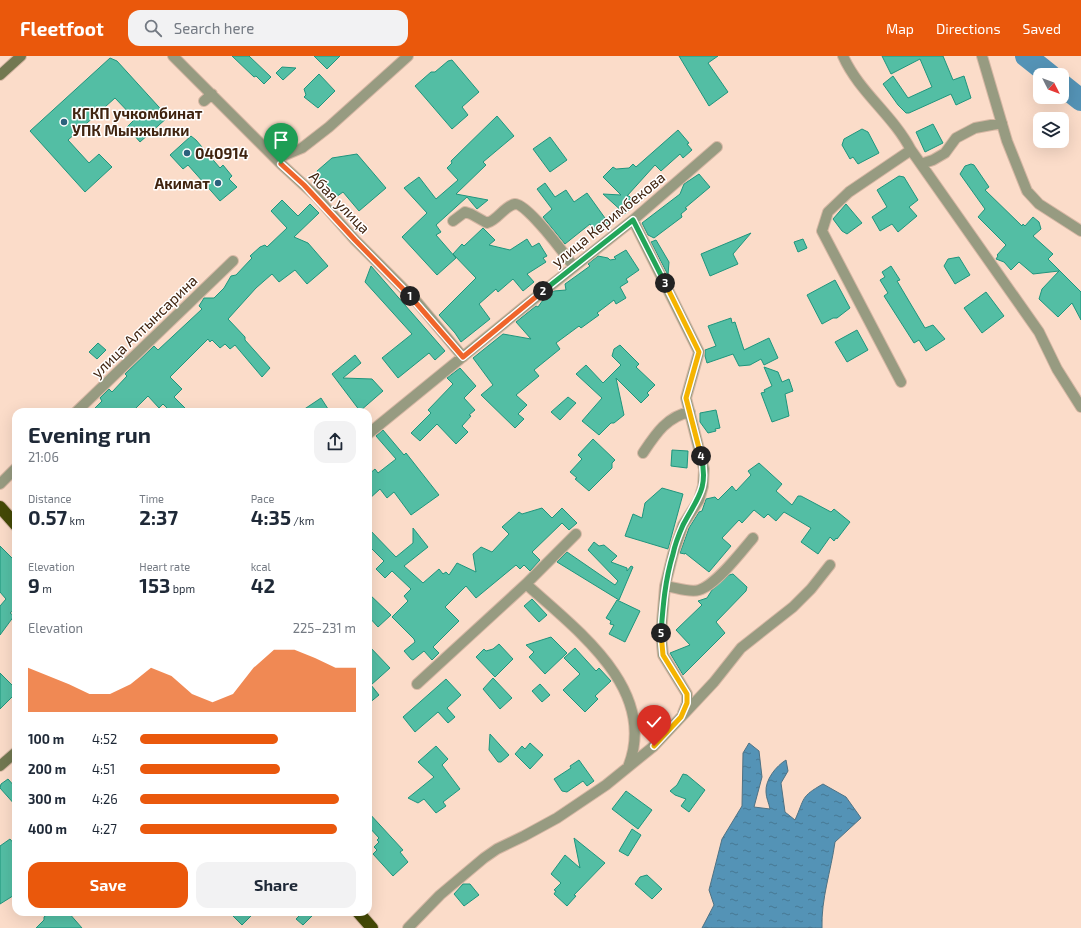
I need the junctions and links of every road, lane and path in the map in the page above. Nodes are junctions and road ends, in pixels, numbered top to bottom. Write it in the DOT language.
graph roads {
  1 [pos="21,56"];
  2 [pos="173,56"];
  3 [pos="408,56"];
  4 [pos="843,56"];
  5 [pos="982,56"];
  6 [pos="0,75"];
  7 [pos="1002,123"];
  8 [pos="717,147"];
  9 [pos="911,150"];
  10 [pos="272,155"];
  11 [pos="921,164"];
  12 [pos="633,220"];
  13 [pos="453,221"];
  14 [pos="1081,231"];
  15 [pos="233,261"];
  16 [pos="574,267"];
  17 [pos="463,357"];
  18 [pos="901,382"];
  19 [pos="80,408"];
  20 [pos="1081,408"];
  21 [pos="690,412"];
  22 [pos="372,431"];
  23 [pos="643,453"];
  24 [pos="12,472"];
  25 [pos="0,484"];
  26 [pos="0,506"];
  27 [pos="12,520"];
  28 [pos="576,534"];
  29 [pos="753,538"];
  30 [pos="830,565"];
  31 [pos="526,584"];
  32 [pos="665,586"];
  33 [pos="417,684"];
  34 [pos="681,717"];
  35 [pos="12,756"];
  36 [pos="0,766"];
  37 [pos="627,769"];
  38 [pos="362,916"];
  39 [pos="372,928"];
  40 [pos="408,928"];
  1 -- 6 [label="street"];
  2 -- 10 [label="street, Абая улица"];
  3 -- 10 [label="street"];
  4 -- 9 [label="street"];
  5 -- 7 [label="street"];
  7 -- 11 [label="street"];
  7 -- 14 [label="street"];
  8 -- 12 [label="street, улица Керимбекова"];
  9 -- 11 [label="street"];
  9 -- 18 [label="street"];
  10 -- 17 [label="street, Абая улица"];
  11 -- 20 [label="street"];
  12 -- 16 [label="street, улица Керимбекова"];
  12 -- 21 [label="street"];
  13 -- 16 [label="street"];
  15 -- 19 [label="street, улица Алтынсарина"];
  16 -- 17 [label="street, улица Керимбекова"];
  17 -- 22 [label="street, улица Керимбекова"];
  21 -- 23 [label="street"];
  21 -- 32 [label="street"];
  24 -- 25 [label="street"];
  26 -- 27 [label="highway"];
  28 -- 31 [label="street"];
  29 -- 32 [label="street"];
  30 -- 34 [label="street"];
  31 -- 33 [label="street"];
  31 -- 37 [label="street"];
  32 -- 34 [label="street"];
  34 -- 37 [label="street"];
  35 -- 36 [label="street"];
  37 -- 40 [label="street"];
  38 -- 39 [label="highway"];
}
